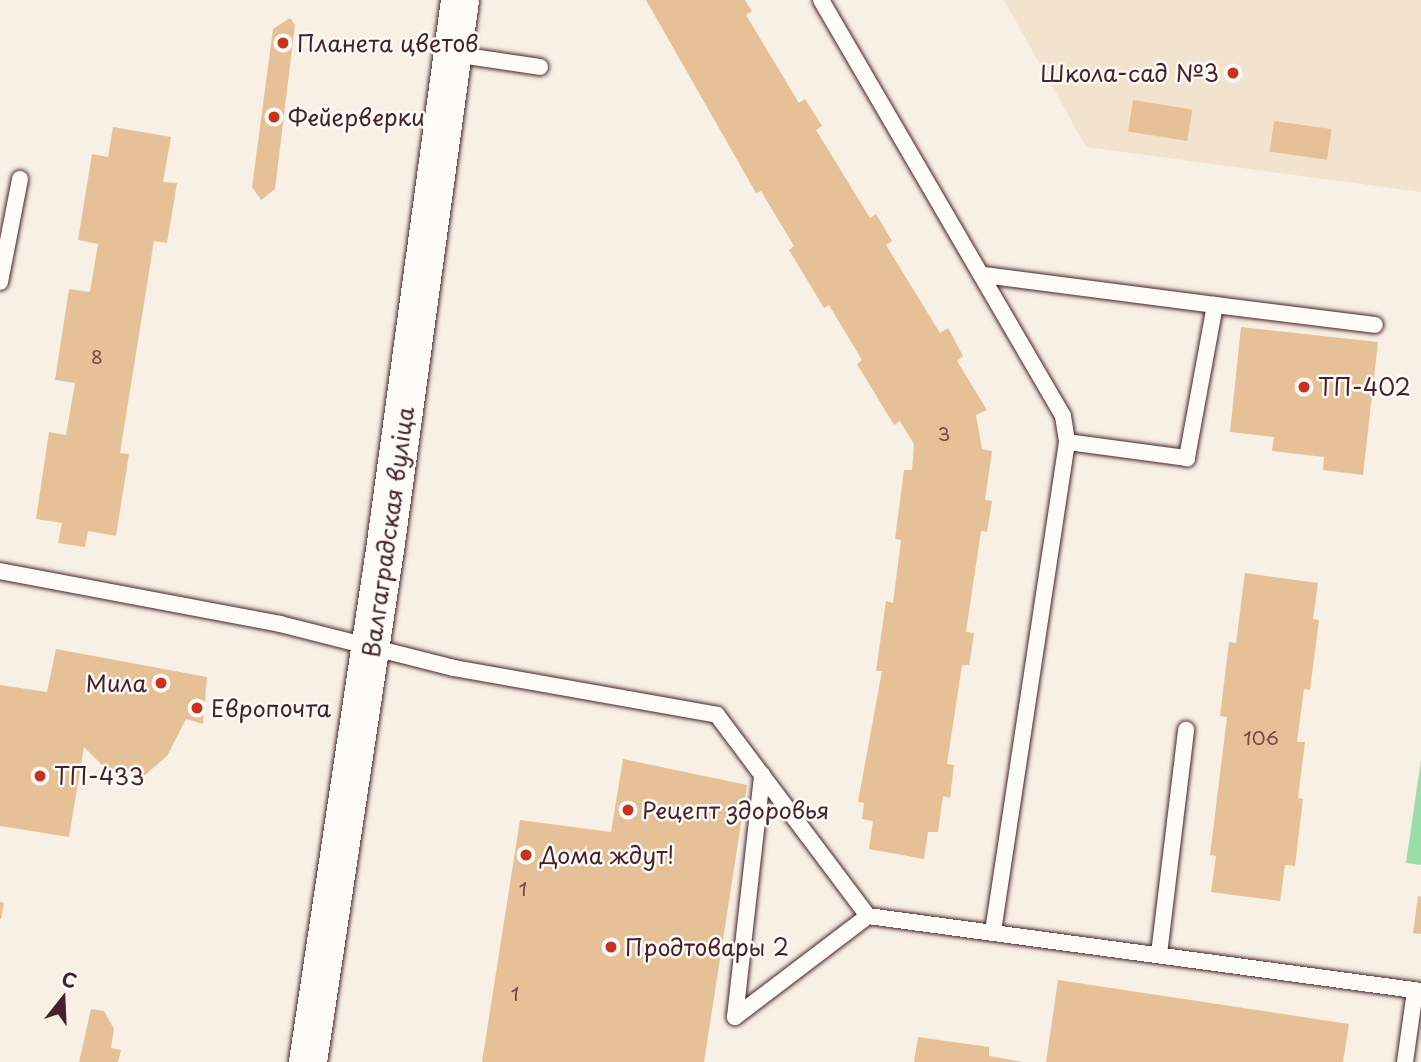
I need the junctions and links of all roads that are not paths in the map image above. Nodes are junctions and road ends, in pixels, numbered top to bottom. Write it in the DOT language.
graph roads {
  1 [pos="460,0"];
  2 [pos="821,0"];
  3 [pos="453,54"];
  4 [pos="540,67"];
  5 [pos="20,179"];
  6 [pos="984,275"];
  7 [pos="0,282"];
  8 [pos="1214,305"];
  9 [pos="1375,325"];
  10 [pos="1067,442"];
  11 [pos="0,571"];
  12 [pos="371,648"];
  13 [pos="1186,730"];
  14 [pos="762,775"];
  15 [pos="868,916"];
  16 [pos="993,932"];
  17 [pos="1159,954"];
  18 [pos="1418,991"];
  19 [pos="308,1062"];
  20 [pos="1405,1062"];
  1 -- 3 [label="main road, Валгаградская вуліца"];
  2 -- 6 [label="lane"];
  3 -- 4 [label="lane"];
  3 -- 12 [label="main road, Валгаградская вуліца"];
  5 -- 7 [label="lane"];
  6 -- 8 [label="lane"];
  6 -- 10 [label="lane"];
  8 -- 9 [label="lane"];
  8 -- 10 [label="lane"];
  10 -- 16 [label="lane"];
  11 -- 12 [label="lane"];
  12 -- 14 [label="lane"];
  12 -- 19 [label="main road, Валгаградская вуліца"];
  13 -- 17 [label="lane"];
  14 -- 15 [label="lane"];
  14 -- 15 [label="lane"];
  15 -- 16 [label="lane"];
  16 -- 17 [label="lane"];
  17 -- 18 [label="lane"];
  18 -- 20 [label="lane"];
}
